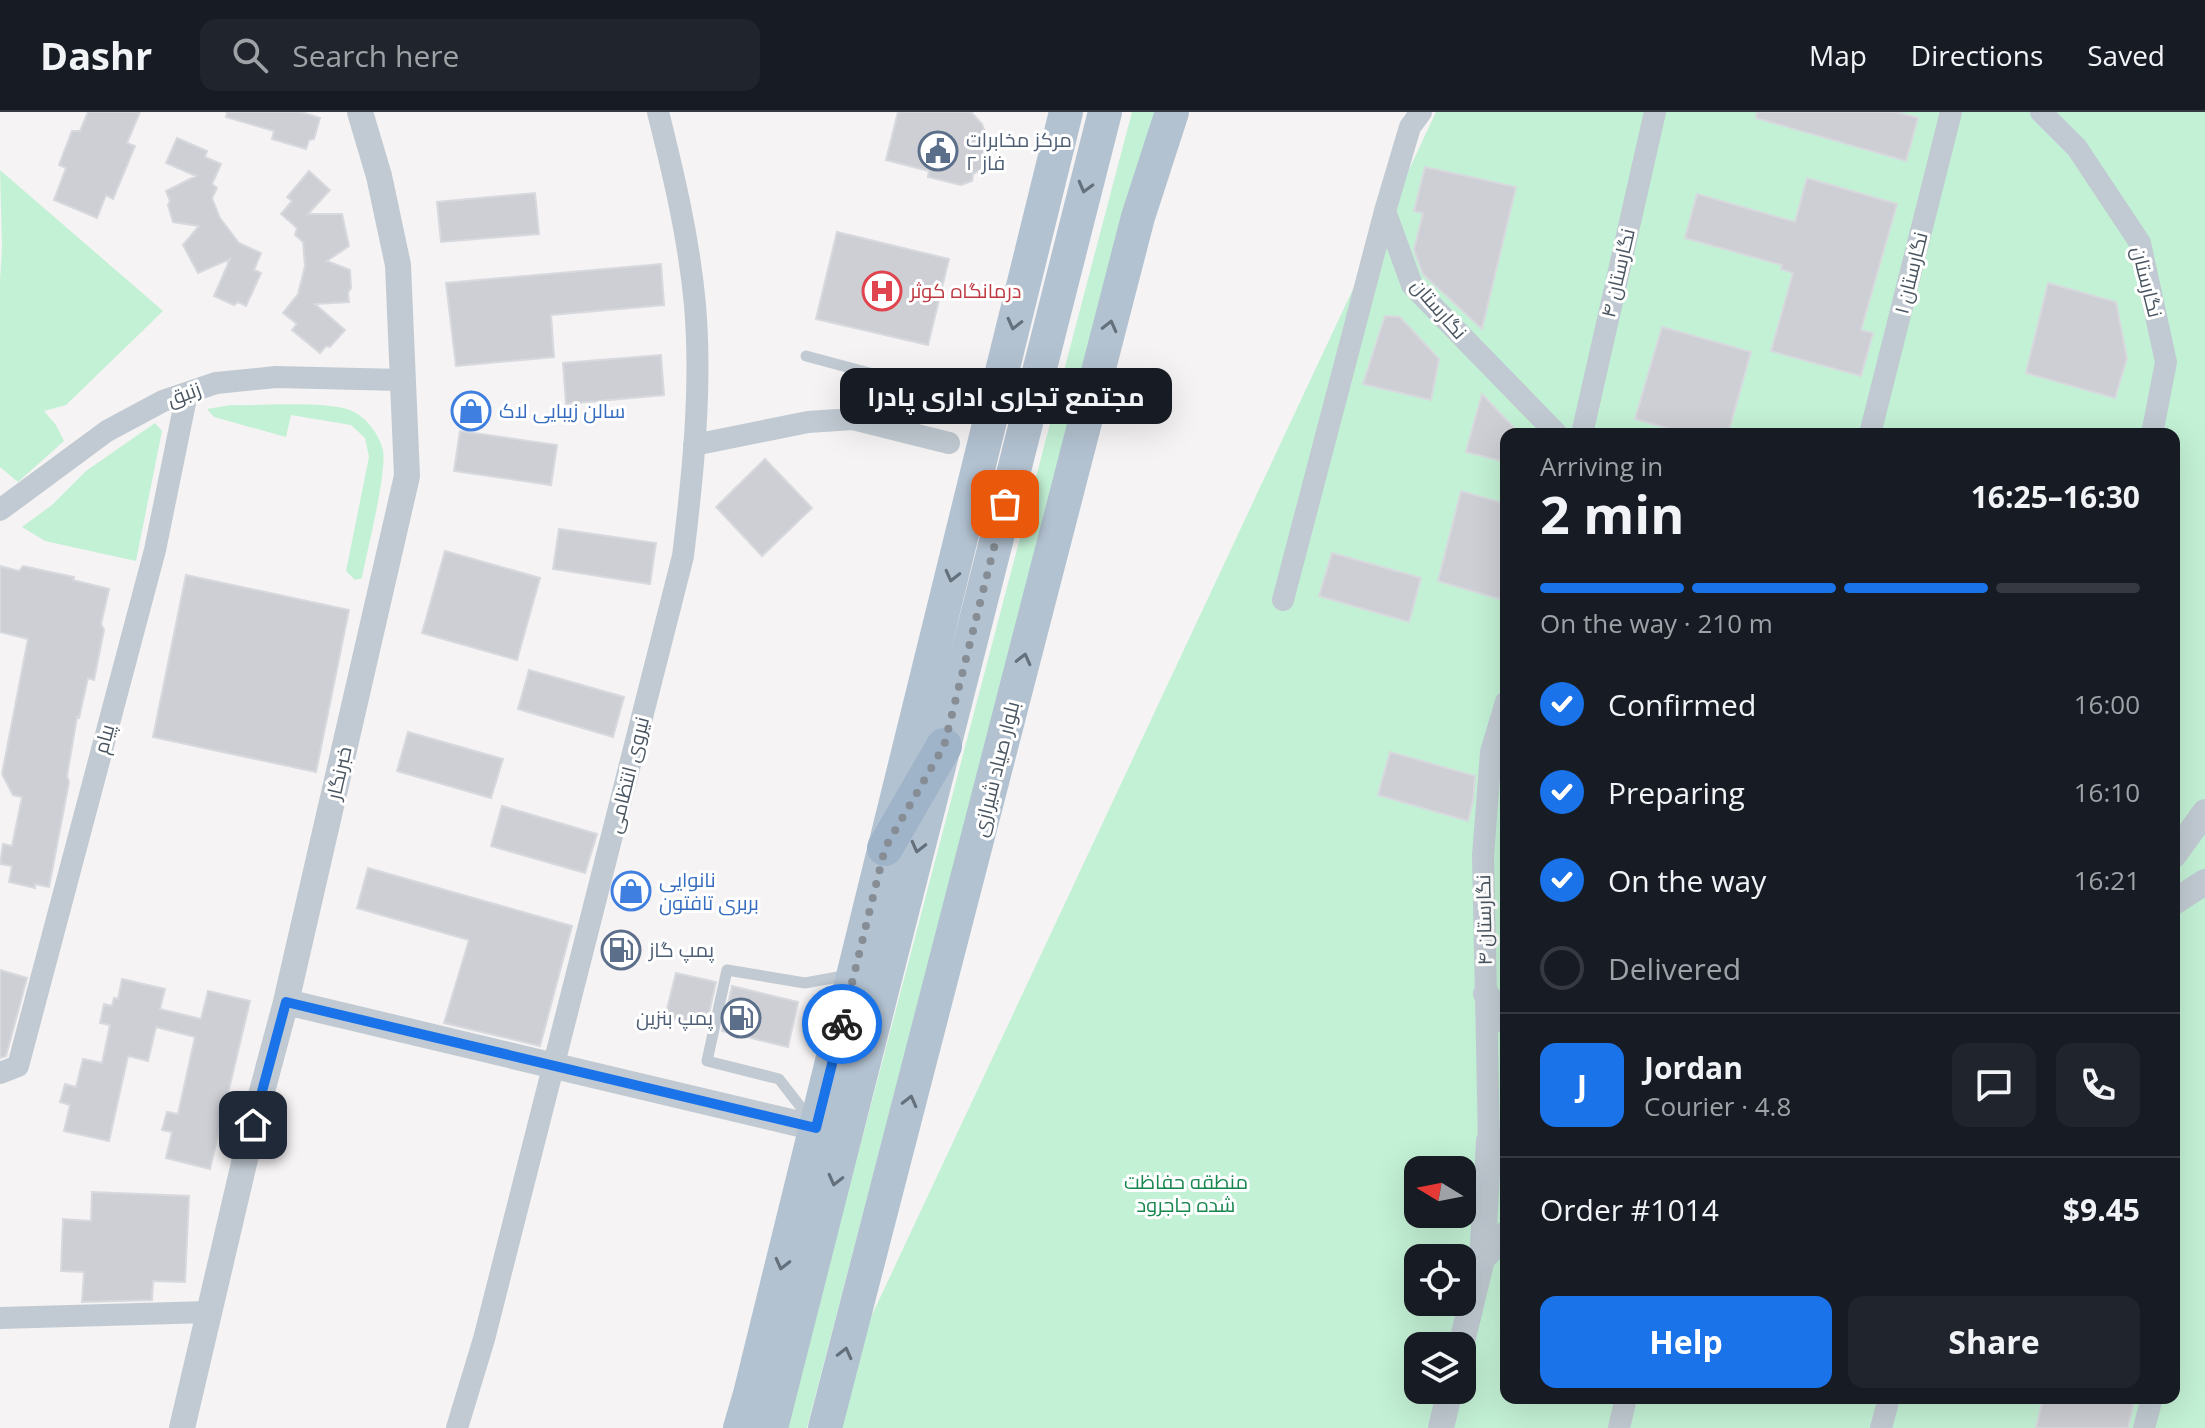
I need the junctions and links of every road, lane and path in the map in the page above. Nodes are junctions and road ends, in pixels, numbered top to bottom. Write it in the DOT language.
graph roads {
  1 [pos="360,112"];
  2 [pos="658,112"];
  3 [pos="1066,112"];
  4 [pos="1105,112"];
  5 [pos="1172,112"];
  6 [pos="1421,112"];
  7 [pos="1655,112"];
  8 [pos="1951,112"];
  9 [pos="2041,112"];
  10 [pos="1385,211"];
  11 [pos="806,356"];
  12 [pos="401,380"];
  13 [pos="187,393"];
  14 [pos="993,407"];
  15 [pos="1551,428"];
  16 [pos="1583,428"];
  17 [pos="1872,428"];
  18 [pos="2153,428"];
  19 [pos="949,443"];
  20 [pos="694,445"];
  21 [pos="0,510"];
  22 [pos="1283,600"];
  23 [pos="1500,722"];
  24 [pos="944,746"];
  25 [pos="2205,812"];
  26 [pos="2180,847"];
  27 [pos="885,848"];
  28 [pos="2205,882"];
  29 [pos="2180,898"];
  30 [pos="854,974"];
  31 [pos="1486,994"];
  32 [pos="286,1002"];
  33 [pos="1500,1013"];
  34 [pos="554,1066"];
  35 [pos="0,1073"];
  36 [pos="816,1128"];
  37 [pos="1497,1140"];
  38 [pos="1500,1240"];
  39 [pos="1482,1259"];
  40 [pos="209,1312"];
  41 [pos="0,1318"];
  42 [pos="1464,1332"];
  43 [pos="1447,1404"];
  44 [pos="1625,1404"];
  45 [pos="1887,1404"];
  46 [pos="2150,1404"];
  47 [pos="182,1428"];
  48 [pos="457,1428"];
  49 [pos="740,1428"];
  50 [pos="771,1428"];
  51 [pos="825,1428"];
  52 [pos="1441,1428"];
  53 [pos="1619,1428"];
  54 [pos="1881,1428"];
  55 [pos="2144,1428"];
  1 -- 12 [label="street, خبرنگار"];
  2 -- 20 [label="street, نیروی انتظامی"];
  3 -- 14 [label="main road, one-way"];
  4 -- 24 [label="main road, one-way"];
  51 -- 5 [label="main road, بلوار صیاد شیرازی, one-way"];
  6 -- 10 [label="street"];
  7 -- 16 [label="street, نگارستان ۴"];
  8 -- 17 [label="street, نگارستان ۱"];
  9 -- 18 [label="street, نگارستان"];
  10 -- 15 [label="street, نگارستان"];
  10 -- 22 [label="street"];
  11 -- 14 [label="lane"];
  12 -- 13 [label="street, زنبق"];
  12 -- 32 [label="street, خبرنگار"];
  13 -- 21 [label="street, زنبق"];
  13 -- 35 [label="street, پیام"];
  14 -- 27 [label="main road, one-way"];
  19 -- 20 [label="street"];
  20 -- 34 [label="street, نیروی انتظامی"];
  23 -- 31 [label="street, نگارستان ۴"];
  24 -- 27 [label="highway"];
  24 -- 50 [label="main road, one-way"];
  25 -- 26 [label="street"];
  27 -- 30 [label="main road"];
  28 -- 29 [label="street"];
  30 -- 36 [label="main road"];
  30 -- 36 [label="lane"];
  31 -- 33 [label="street"];
  31 -- 37 [label="street, نگارستان ۴"];
  32 -- 34 [label="street"];
  32 -- 40 [label="street, خبرنگار"];
  34 -- 36 [label="street"];
  34 -- 48 [label="street, نیروی انتظامی"];
  36 -- 49 [label="main road, one-way"];
  37 -- 39 [label="street"];
  38 -- 39 [label="street"];
  39 -- 42 [label="street"];
  40 -- 41 [label="street"];
  40 -- 47 [label="street, خبرنگار"];
  43 -- 52 [label="street"];
  44 -- 53 [label="street"];
  45 -- 54 [label="street"];
  46 -- 55 [label="street"];
}
